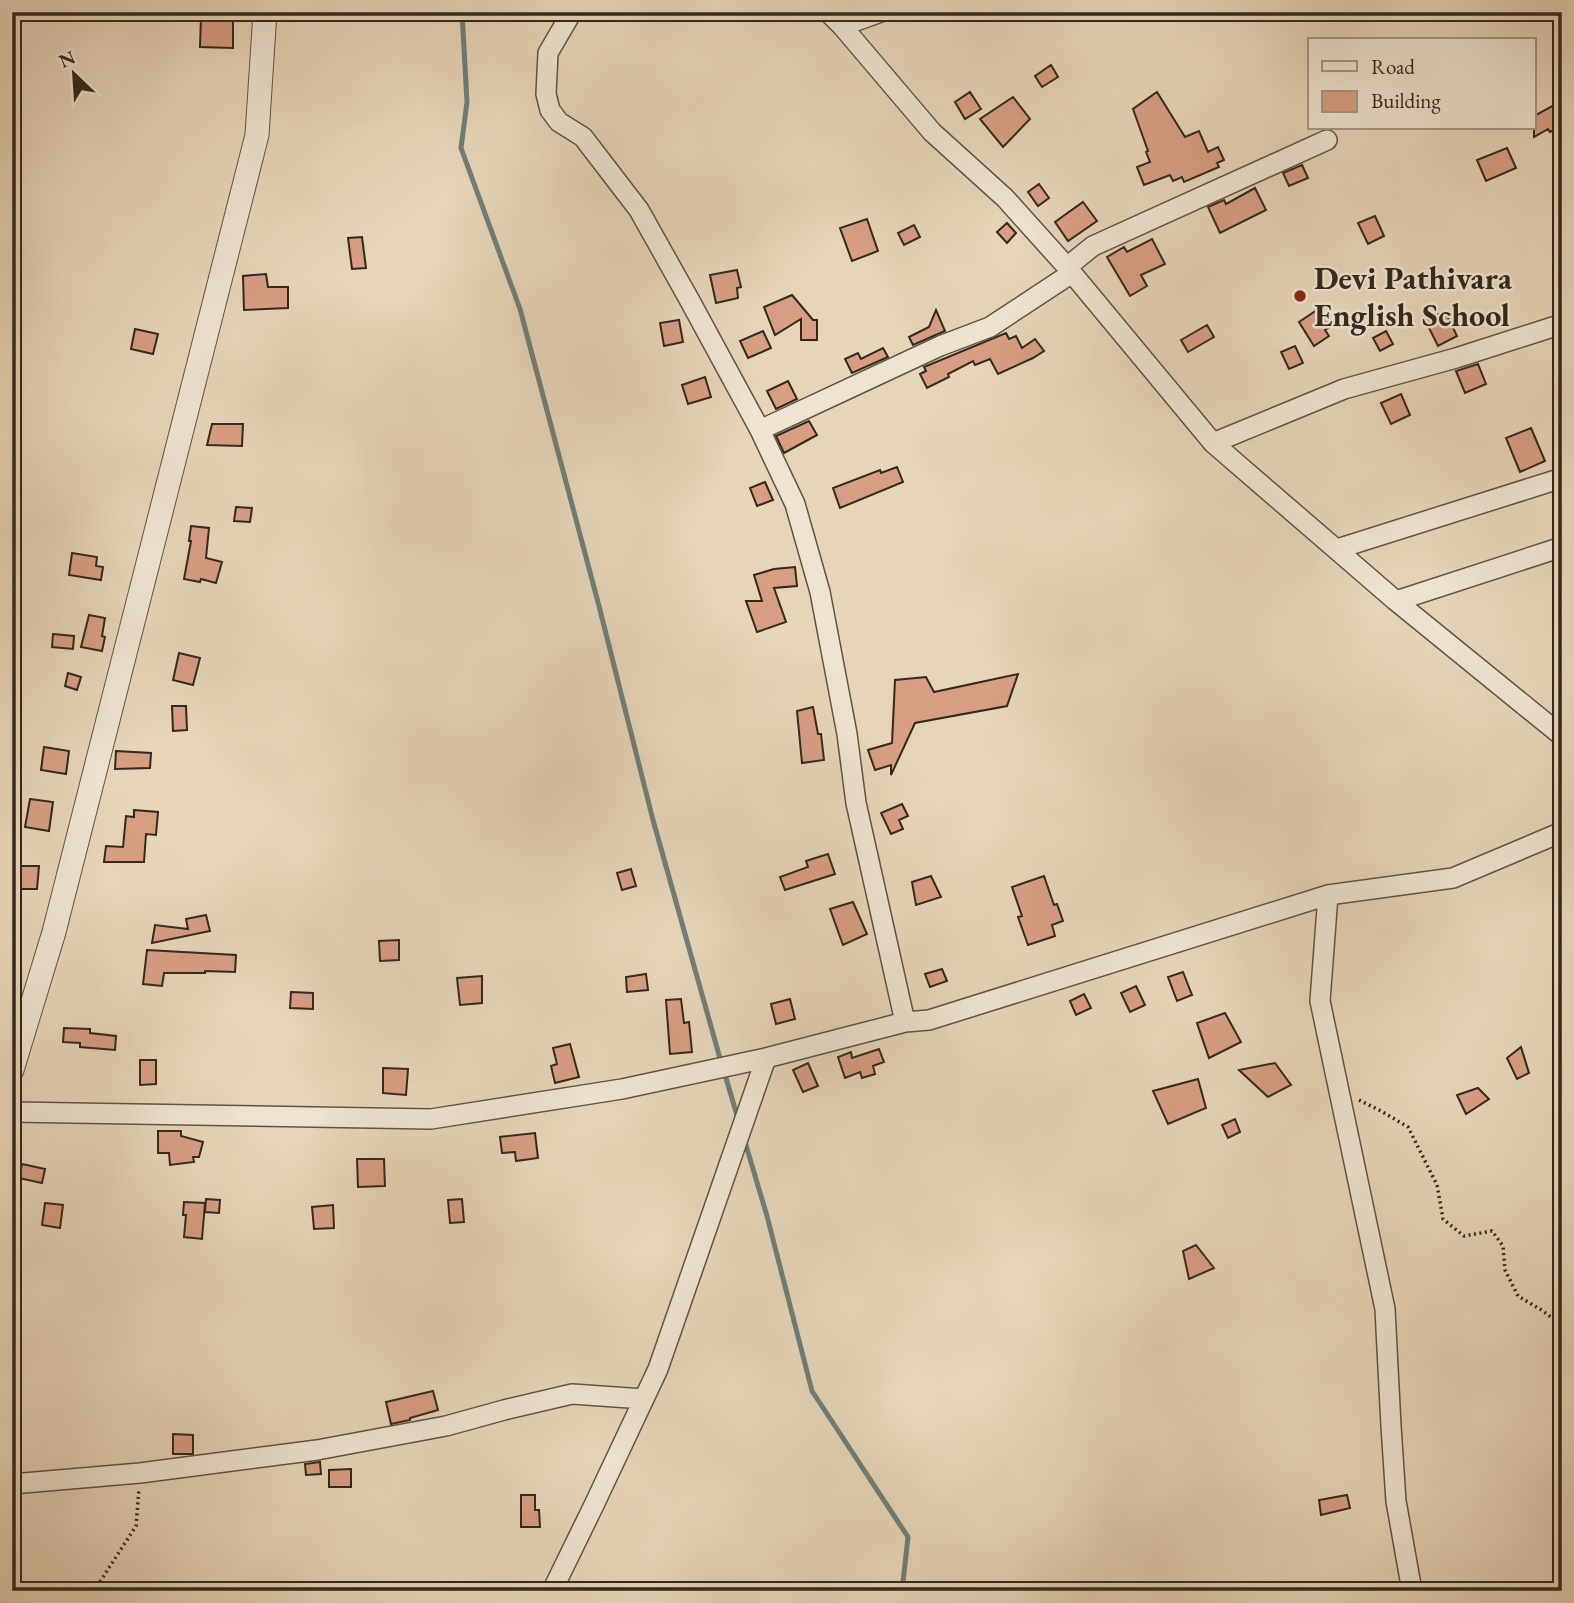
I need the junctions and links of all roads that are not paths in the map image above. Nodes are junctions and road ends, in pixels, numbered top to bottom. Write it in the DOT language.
graph roads {
  1 [pos="265,12"];
  2 [pos="572,12"];
  3 [pos="881,12"];
  4 [pos="835,19"];
  5 [pos="1327,140"];
  6 [pos="1070,270"];
  7 [pos="1562,324"];
  8 [pos="760,430"];
  9 [pos="1213,443"];
  10 [pos="1562,478"];
  11 [pos="1562,547"];
  12 [pos="1337,549"];
  13 [pos="1396,601"];
  14 [pos="1562,736"];
  15 [pos="1562,832"];
  16 [pos="1328,895"];
  17 [pos="905,1021"];
  18 [pos="766,1058"];
  19 [pos="12,1070"];
  20 [pos="12,1112"];
  21 [pos="644,1399"];
  22 [pos="12,1484"];
  23 [pos="552,1591"];
  24 [pos="1412,1591"];
  1 -- 19 [label="street"];
  2 -- 8 [label="street"];
  3 -- 4 [label="street"];
  4 -- 6 [label="street"];
  5 -- 6 [label="street"];
  6 -- 8 [label="street"];
  6 -- 9 [label="street"];
  7 -- 9 [label="street"];
  8 -- 17 [label="street"];
  9 -- 12 [label="street"];
  10 -- 12 [label="street"];
  11 -- 13 [label="street"];
  12 -- 13 [label="street"];
  13 -- 14 [label="street"];
  15 -- 16 [label="street"];
  16 -- 17 [label="street"];
  16 -- 24 [label="street"];
  17 -- 18 [label="street"];
  18 -- 20 [label="street"];
  18 -- 21 [label="street"];
  21 -- 22 [label="street"];
  21 -- 23 [label="street"];
}
